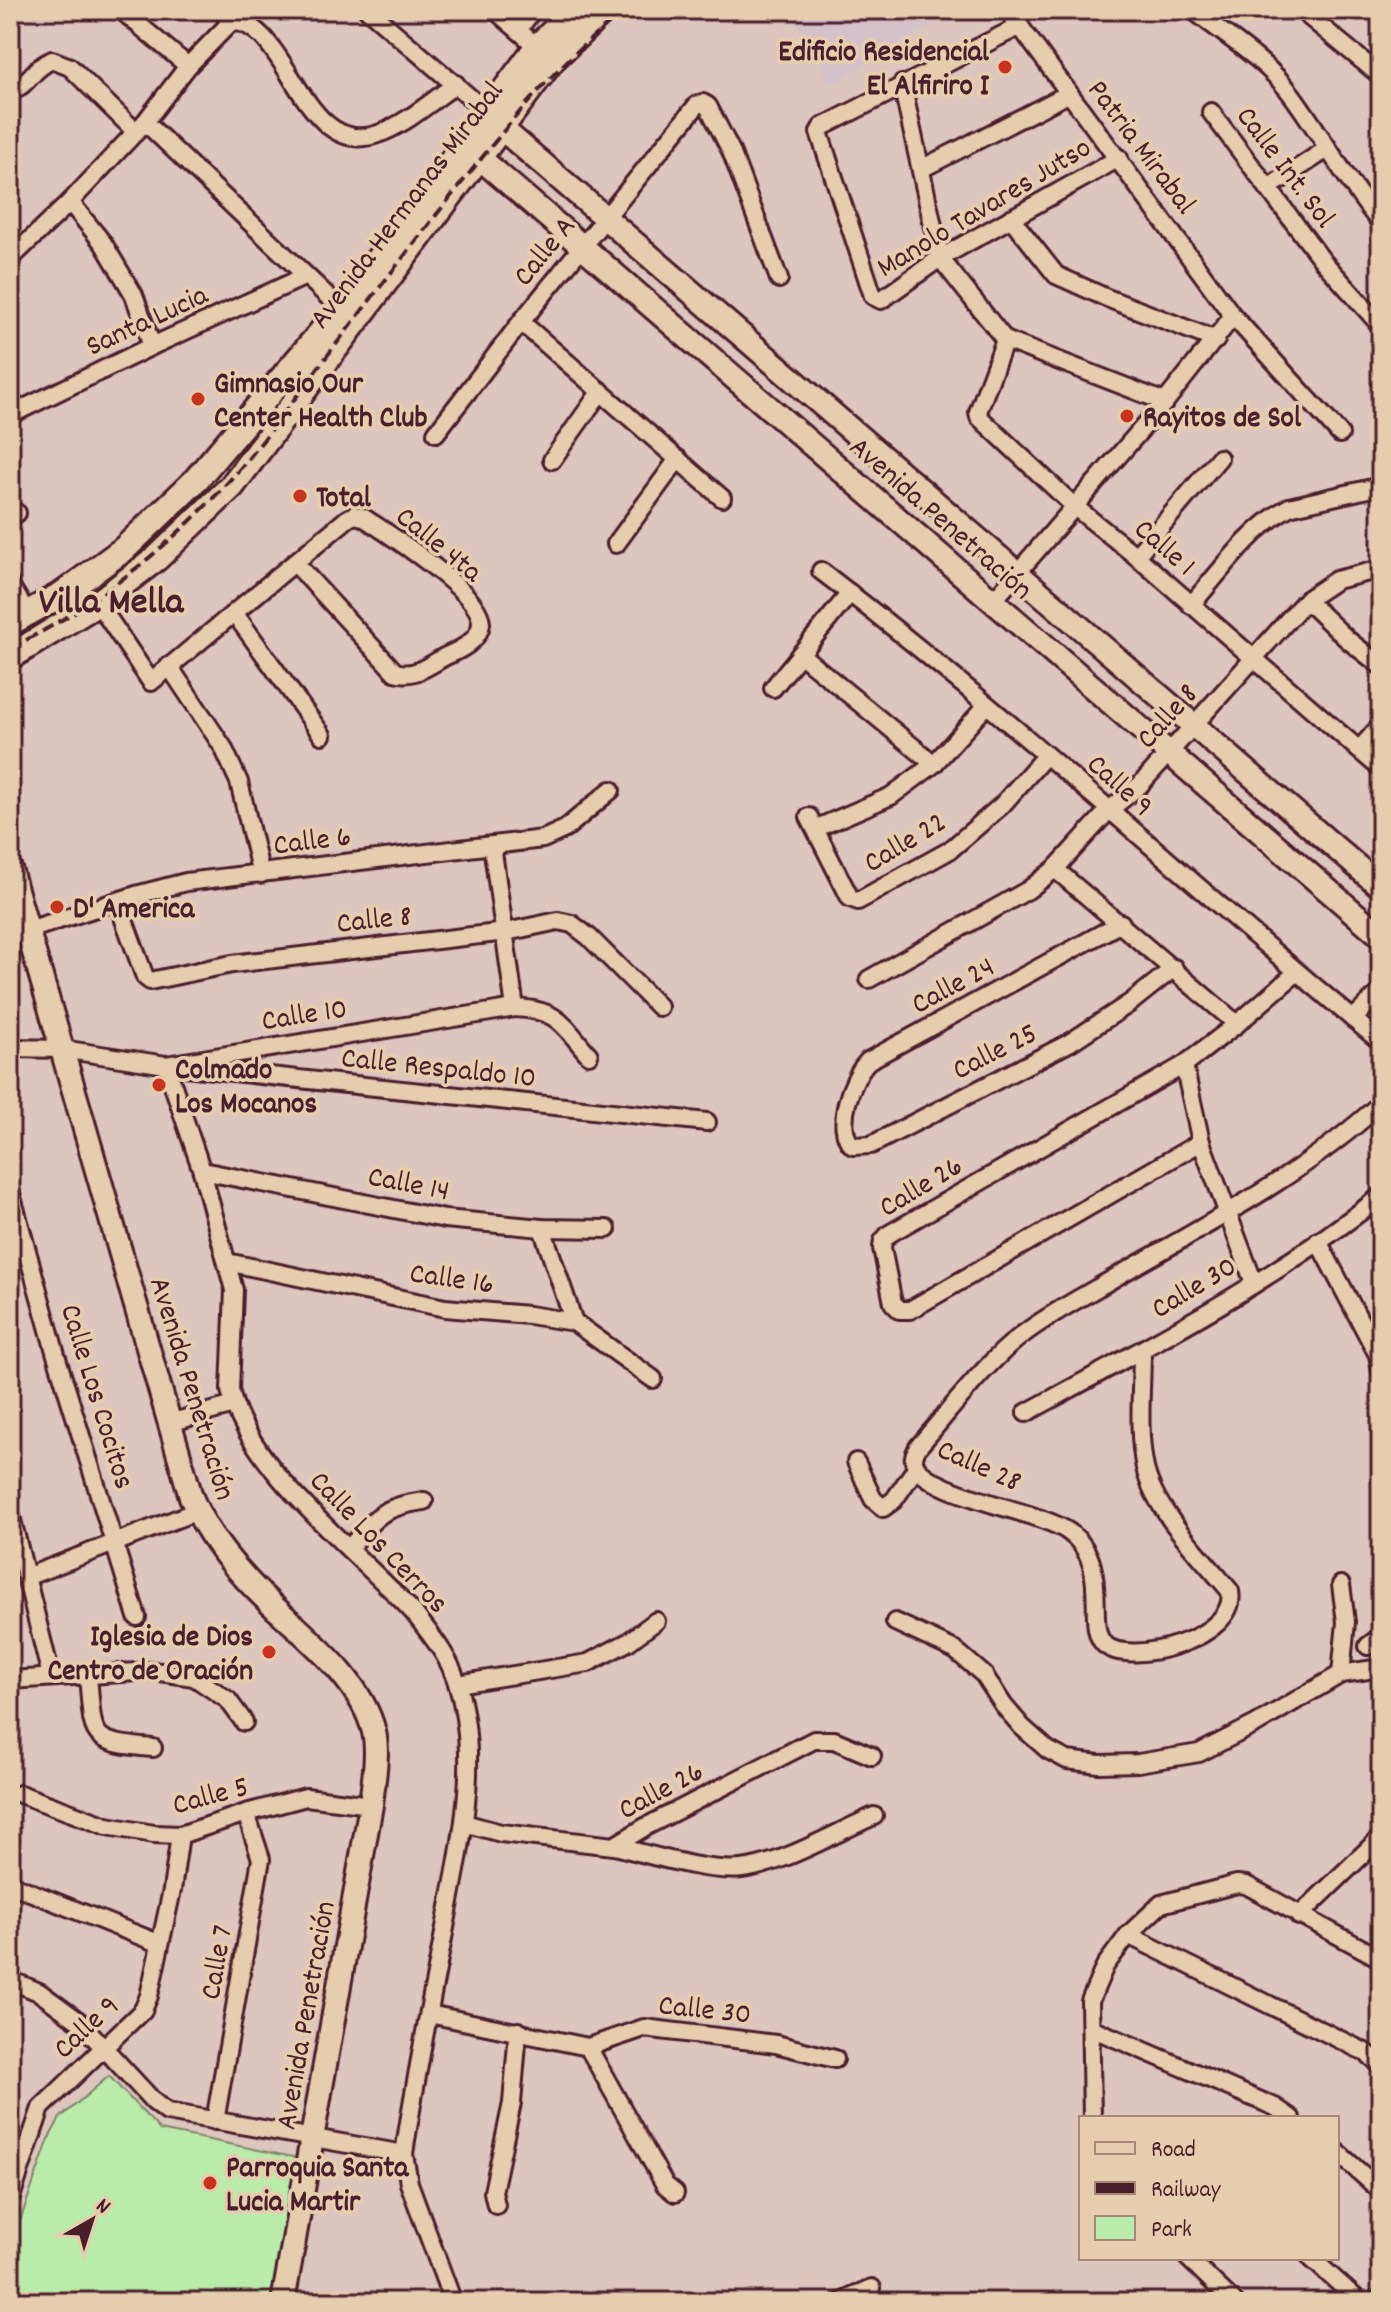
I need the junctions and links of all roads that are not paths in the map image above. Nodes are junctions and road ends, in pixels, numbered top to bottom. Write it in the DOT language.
graph roads {
  1 [pos="121,10"];
  2 [pos="368,10"];
  3 [pos="495,10"];
  4 [pos="533,10"];
  5 [pos="576,10"];
  6 [pos="604,10"];
  7 [pos="1193,10"];
  8 [pos="1301,10"];
  9 [pos="226,16"];
  10 [pos="1013,16"];
  11 [pos="518,30"];
  12 [pos="545,54"];
  13 [pos="188,66"];
  14 [pos="1381,76"];
  15 [pos="456,84"];
  16 [pos="902,84"];
  17 [pos="10,92"];
  18 [pos="1068,94"];
  19 [pos="1211,112"];
  20 [pos="494,120"];
  21 [pos="140,127"];
  22 [pos="1327,149"];
  23 [pos="472,151"];
  24 [pos="1119,158"];
  25 [pos="921,169"];
  26 [pos="1268,188"];
  27 [pos="70,202"];
  28 [pos="607,217"];
  29 [pos="1011,218"];
  30 [pos="1381,223"];
  31 [pos="583,246"];
  32 [pos="12,252"];
  33 [pos="940,258"];
  34 [pos="306,276"];
  35 [pos="779,279"];
  36 [pos="341,309"];
  37 [pos="1233,316"];
  38 [pos="521,322"];
  39 [pos="1381,326"];
  40 [pos="1005,340"];
  41 [pos="1216,340"];
  42 [pos="152,346"];
  43 [pos="601,391"];
  44 [pos="1165,402"];
  45 [pos="10,415"];
  46 [pos="436,433"];
  47 [pos="1340,434"];
  48 [pos="1219,458"];
  49 [pos="678,459"];
  50 [pos="552,460"];
  51 [pos="1381,486"];
  52 [pos="722,498"];
  53 [pos="1075,507"];
  54 [pos="616,544"];
  55 [pos="1136,556"];
  56 [pos="295,563"];
  57 [pos="1381,569"];
  58 [pos="821,571"];
  59 [pos="1018,574"];
  60 [pos="10,585"];
  61 [pos="850,593"];
  62 [pos="1306,600"];
  63 [pos="993,601"];
  64 [pos="98,603"];
  65 [pos="1191,605"];
  66 [pos="235,614"];
  67 [pos="19,618"];
  68 [pos="800,654"];
  69 [pos="10,657"];
  70 [pos="1254,658"];
  71 [pos="169,666"];
  72 [pos="1381,666"];
  73 [pos="773,688"];
  74 [pos="986,706"];
  75 [pos="1381,725"];
  76 [pos="1195,726"];
  77 [pos="322,735"];
  78 [pos="1359,750"];
  79 [pos="1169,753"];
  80 [pos="1046,755"];
  81 [pos="934,764"];
  82 [pos="1381,769"];
  83 [pos="611,790"];
  84 [pos="1108,811"];
  85 [pos="492,845"];
  86 [pos="10,869"];
  87 [pos="1055,869"];
  88 [pos="261,874"];
  89 [pos="1381,887"];
  90 [pos="117,901"];
  91 [pos="1121,923"];
  92 [pos="506,932"];
  93 [pos="19,933"];
  94 [pos="1381,936"];
  95 [pos="1174,968"];
  96 [pos="1296,973"];
  97 [pos="869,979"];
  98 [pos="1381,991"];
  99 [pos="659,1007"];
  100 [pos="515,1008"];
  101 [pos="1353,1019"];
  102 [pos="1237,1024"];
  103 [pos="1381,1042"];
  104 [pos="10,1048"];
  105 [pos="62,1049"];
  106 [pos="589,1055"];
  107 [pos="166,1065"];
  108 [pos="1184,1065"];
  109 [pos="1381,1103"];
  110 [pos="843,1121"];
  111 [pos="707,1122"];
  112 [pos="1201,1142"];
  113 [pos="202,1171"];
  114 [pos="11,1199"];
  115 [pos="1380,1200"];
  116 [pos="1228,1213"];
  117 [pos="542,1228"];
  118 [pos="607,1229"];
  119 [pos="1318,1241"];
  120 [pos="227,1262"];
  121 [pos="1254,1283"];
  122 [pos="574,1322"];
  123 [pos="1142,1350"];
  124 [pos="1381,1370"];
  125 [pos="653,1379"];
  126 [pos="234,1405"];
  127 [pos="1026,1413"];
  128 [pos="169,1423"];
  129 [pos="856,1462"];
  130 [pos="916,1468"];
  131 [pos="424,1501"];
  132 [pos="197,1511"];
  133 [pos="10,1512"];
  134 [pos="114,1543"];
  135 [pos="349,1549"];
  136 [pos="26,1577"];
  137 [pos="1341,1585"];
  138 [pos="137,1617"];
  139 [pos="656,1621"];
  140 [pos="895,1622"];
  141 [pos="1381,1668"];
  142 [pos="1341,1674"];
  143 [pos="51,1676"];
  144 [pos="88,1676"];
  145 [pos="10,1680"];
  146 [pos="458,1684"];
  147 [pos="244,1722"];
  148 [pos="153,1748"];
  149 [pos="872,1756"];
  150 [pos="20,1794"];
  151 [pos="371,1805"];
  152 [pos="246,1813"];
  153 [pos="874,1816"];
  154 [pos="464,1823"];
  155 [pos="180,1835"];
  156 [pos="1381,1837"];
  157 [pos="614,1846"];
  158 [pos="10,1884"];
  159 [pos="1299,1916"];
  160 [pos="1128,1935"];
  161 [pos="158,1943"];
  162 [pos="1381,1959"];
  163 [pos="10,1980"];
  164 [pos="429,2014"];
  165 [pos="1091,2028"];
  166 [pos="518,2031"];
  167 [pos="588,2047"];
  168 [pos="102,2048"];
  169 [pos="835,2059"];
  170 [pos="1381,2065"];
  171 [pos="1092,2116"];
  172 [pos="1288,2116"];
  173 [pos="215,2121"];
  174 [pos="313,2138"];
  175 [pos="404,2154"];
  176 [pos="1339,2154"];
  177 [pos="1381,2191"];
  178 [pos="675,2193"];
  179 [pos="10,2200"];
  180 [pos="496,2205"];
  181 [pos="1190,2260"];
  182 [pos="1313,2260"];
  183 [pos="872,2288"];
  184 [pos="1381,2297"];
  185 [pos="283,2302"];
  186 [pos="453,2302"];
  187 [pos="841,2302"];
  188 [pos="1234,2302"];
  189 [pos="1360,2302"];
  190 [pos="1377,2302"];
  1 -- 13 [label="street"];
  2 -- 15 [label="street"];
  3 -- 11 [label="street"];
  4 -- 11 [label="street"];
  5 -- 12 [label="main road, Avenida Hermanas Mirabal"];
  6 -- 12 [label="main road, Avenida Hermanas Mirabal"];
  7 -- 22 [label="street"];
  8 -- 14 [label="street"];
  9 -- 13 [label="street"];
  9 -- 15 [label="street"];
  10 -- 16 [label="street"];
  10 -- 18 [label="street, Patria Mirabal"];
  11 -- 12 [label="street"];
  12 -- 20 [label="main road, Avenida Hermanas Mirabal"];
  13 -- 21 [label="street"];
  15 -- 20 [label="street"];
  16 -- 25 [label="street"];
  16 -- 33 [label="street, Manolo Tavares Jutso"];
  17 -- 21 [label="street"];
  18 -- 24 [label="street, Patria Mirabal"];
  18 -- 25 [label="street"];
  19 -- 26 [label="street, Calle Int. Sol"];
  20 -- 23 [label="main road, Avenida Hermanas Mirabal"];
  20 -- 28 [label="street, Avenida Penetración"];
  21 -- 27 [label="street"];
  21 -- 34 [label="street"];
  22 -- 26 [label="street"];
  22 -- 30 [label="street"];
  23 -- 31 [label="street, Avenida Penetración"];
  23 -- 36 [label="main road, Avenida Hermanas Mirabal"];
  23 -- 64 [label="main road, Avenida Hermanas Mirabal"];
  24 -- 29 [label="street, Manolo Tavares Jutso"];
  24 -- 37 [label="street, Patria Mirabal"];
  25 -- 33 [label="street"];
  26 -- 39 [label="street, Calle Int. Sol"];
  27 -- 32 [label="street"];
  27 -- 42 [label="street"];
  28 -- 31 [label="street, Calle A"];
  28 -- 35 [label="street, Calle A"];
  28 -- 59 [label="street, Avenida Penetración"];
  29 -- 33 [label="street, Manolo Tavares Jutso"];
  29 -- 41 [label="street"];
  31 -- 38 [label="street, Calle A"];
  31 -- 63 [label="street, Avenida Penetración"];
  33 -- 40 [label="street"];
  34 -- 36 [label="street"];
  34 -- 42 [label="street, Santa Lucia"];
  36 -- 67 [label="main road, Avenida Hermanas Mirabal"];
  37 -- 41 [label="street"];
  37 -- 47 [label="street, Patria Mirabal"];
  38 -- 43 [label="street"];
  38 -- 46 [label="street, Calle A"];
  40 -- 44 [label="street"];
  40 -- 53 [label="street, Calle 1"];
  41 -- 44 [label="street"];
  42 -- 45 [label="street, Santa Lucia"];
  43 -- 49 [label="street"];
  43 -- 50 [label="street"];
  44 -- 53 [label="street"];
  48 -- 55 [label="street"];
  49 -- 52 [label="street"];
  49 -- 54 [label="street"];
  51 -- 65 [label="street"];
  53 -- 55 [label="street, Calle 1"];
  53 -- 59 [label="street"];
  55 -- 65 [label="street, Calle 1"];
  56 -- 56 [label="street, Calle 4ta"];
  56 -- 66 [label="street"];
  57 -- 62 [label="street, Calle 8"];
  58 -- 61 [label="street, Calle 9"];
  59 -- 63 [label="street"];
  59 -- 76 [label="street, Avenida Penetración"];
  60 -- 67 [label="street"];
  61 -- 68 [label="street"];
  61 -- 74 [label="street, Calle 9"];
  62 -- 70 [label="street, Calle 8"];
  62 -- 72 [label="street"];
  63 -- 79 [label="street, Avenida Penetración"];
  64 -- 69 [label="main road, Avenida Hermanas Mirabal"];
  64 -- 71 [label="street"];
  65 -- 70 [label="street, Calle 1"];
  66 -- 71 [label="street"];
  66 -- 77 [label="street"];
  68 -- 73 [label="street"];
  68 -- 81 [label="street"];
  70 -- 76 [label="street, Calle 8"];
  70 -- 78 [label="street, Calle 1"];
  71 -- 88 [label="street"];
  74 -- 80 [label="street, Calle 9"];
  74 -- 81 [label="street"];
  75 -- 78 [label="street"];
  76 -- 79 [label="street, Calle 8"];
  76 -- 89 [label="street, Avenida Penetración"];
  78 -- 82 [label="street, Calle 1"];
  79 -- 84 [label="street, Calle 8"];
  79 -- 94 [label="street, Avenida Penetración"];
  80 -- 81 [label="street, Calle 22"];
  80 -- 84 [label="street, Calle 9"];
  83 -- 85 [label="street, Calle 6"];
  84 -- 87 [label="street, Calle 8"];
  84 -- 96 [label="street, Calle 9"];
  85 -- 88 [label="street, Calle 6"];
  85 -- 92 [label="street"];
  86 -- 93 [label="street, Avenida Penetración"];
  87 -- 91 [label="street"];
  87 -- 97 [label="street, Calle 8"];
  88 -- 90 [label="street, Calle 6"];
  90 -- 92 [label="street, Calle 8"];
  90 -- 93 [label="street, Calle 6"];
  91 -- 95 [label="street"];
  91 -- 110 [label="street, Calle 24"];
  92 -- 99 [label="street, Calle 8"];
  92 -- 100 [label="street"];
  93 -- 105 [label="street, Avenida Penetración"];
  95 -- 102 [label="street"];
  95 -- 110 [label="street, Calle 25"];
  96 -- 101 [label="street, Calle 9"];
  96 -- 102 [label="street, Calle 26"];
  98 -- 101 [label="street"];
  100 -- 106 [label="street, Calle 10"];
  100 -- 107 [label="street, Calle 10"];
  101 -- 103 [label="street, Calle 9"];
  102 -- 108 [label="street, Calle 26"];
  104 -- 105 [label="street, Calle 10"];
  105 -- 107 [label="street, Calle 10"];
  105 -- 128 [label="street, Avenida Penetración"];
  107 -- 111 [label="street, Calle Respaldo 10"];
  107 -- 113 [label="street, Calle Los Cerros"];
  108 -- 112 [label="street"];
  108 -- 112 [label="street, Calle 26"];
  109 -- 116 [label="street, Calle 28"];
  112 -- 116 [label="street"];
  113 -- 117 [label="street, Calle 14"];
  113 -- 120 [label="street, Calle Los Cerros"];
  114 -- 134 [label="street, Calle Los Cocitos"];
  115 -- 119 [label="street, Calle 30"];
  116 -- 121 [label="street"];
  116 -- 130 [label="street, Calle 28"];
  117 -- 118 [label="street, Calle 14"];
  117 -- 122 [label="street"];
  119 -- 121 [label="street, Calle 30"];
  119 -- 124 [label="street"];
  120 -- 122 [label="street, Calle 16"];
  120 -- 126 [label="street, Calle Los Cerros"];
  121 -- 123 [label="street, Calle 30"];
  122 -- 125 [label="street, Calle 16"];
  123 -- 127 [label="street, Calle 30"];
  123 -- 130 [label="street, Calle 28"];
  126 -- 128 [label="street"];
  126 -- 135 [label="street, Calle Los Cerros"];
  128 -- 132 [label="street, Avenida Penetración"];
  129 -- 130 [label="street"];
  131 -- 135 [label="street"];
  132 -- 134 [label="street"];
  132 -- 151 [label="street, Avenida Penetración"];
  133 -- 136 [label="street"];
  134 -- 136 [label="street"];
  134 -- 138 [label="street, Calle Los Cocitos"];
  135 -- 146 [label="street, Calle Los Cerros"];
  136 -- 143 [label="street"];
  137 -- 142 [label="street"];
  139 -- 146 [label="street"];
  140 -- 142 [label="street"];
  141 -- 142 [label="street"];
  143 -- 144 [label="street"];
  143 -- 145 [label="street"];
  144 -- 147 [label="street"];
  144 -- 148 [label="street"];
  146 -- 154 [label="street, Calle Los Cerros"];
  149 -- 157 [label="street, Calle 26"];
  150 -- 155 [label="street, Calle 5"];
  151 -- 152 [label="street, Calle 5"];
  151 -- 174 [label="street, Avenida Penetración"];
  152 -- 155 [label="street, Calle 5"];
  152 -- 173 [label="street, Calle 7"];
  153 -- 157 [label="street"];
  154 -- 157 [label="street, Calle 26"];
  154 -- 164 [label="street, Calle Los Cerros"];
  155 -- 161 [label="street, Calle 9"];
  156 -- 159 [label="street"];
  158 -- 161 [label="street"];
  159 -- 160 [label="street"];
  159 -- 162 [label="street"];
  160 -- 165 [label="street"];
  160 -- 170 [label="street"];
  161 -- 168 [label="street, Calle 9"];
  163 -- 168 [label="street"];
  164 -- 166 [label="street"];
  164 -- 175 [label="street, Calle Los Cerros"];
  165 -- 171 [label="street"];
  165 -- 172 [label="street"];
  166 -- 167 [label="street"];
  166 -- 180 [label="street"];
  167 -- 169 [label="street, Calle 30"];
  167 -- 178 [label="street"];
  168 -- 173 [label="street"];
  168 -- 179 [label="street, Calle 9"];
  173 -- 174 [label="street"];
  174 -- 175 [label="street"];
  174 -- 185 [label="street, Avenida Penetración"];
  175 -- 186 [label="street, Calle Los Cerros"];
  176 -- 177 [label="street"];
  181 -- 188 [label="street"];
  182 -- 189 [label="street"];
  183 -- 187 [label="street"];
  184 -- 190 [label="street"];
}
